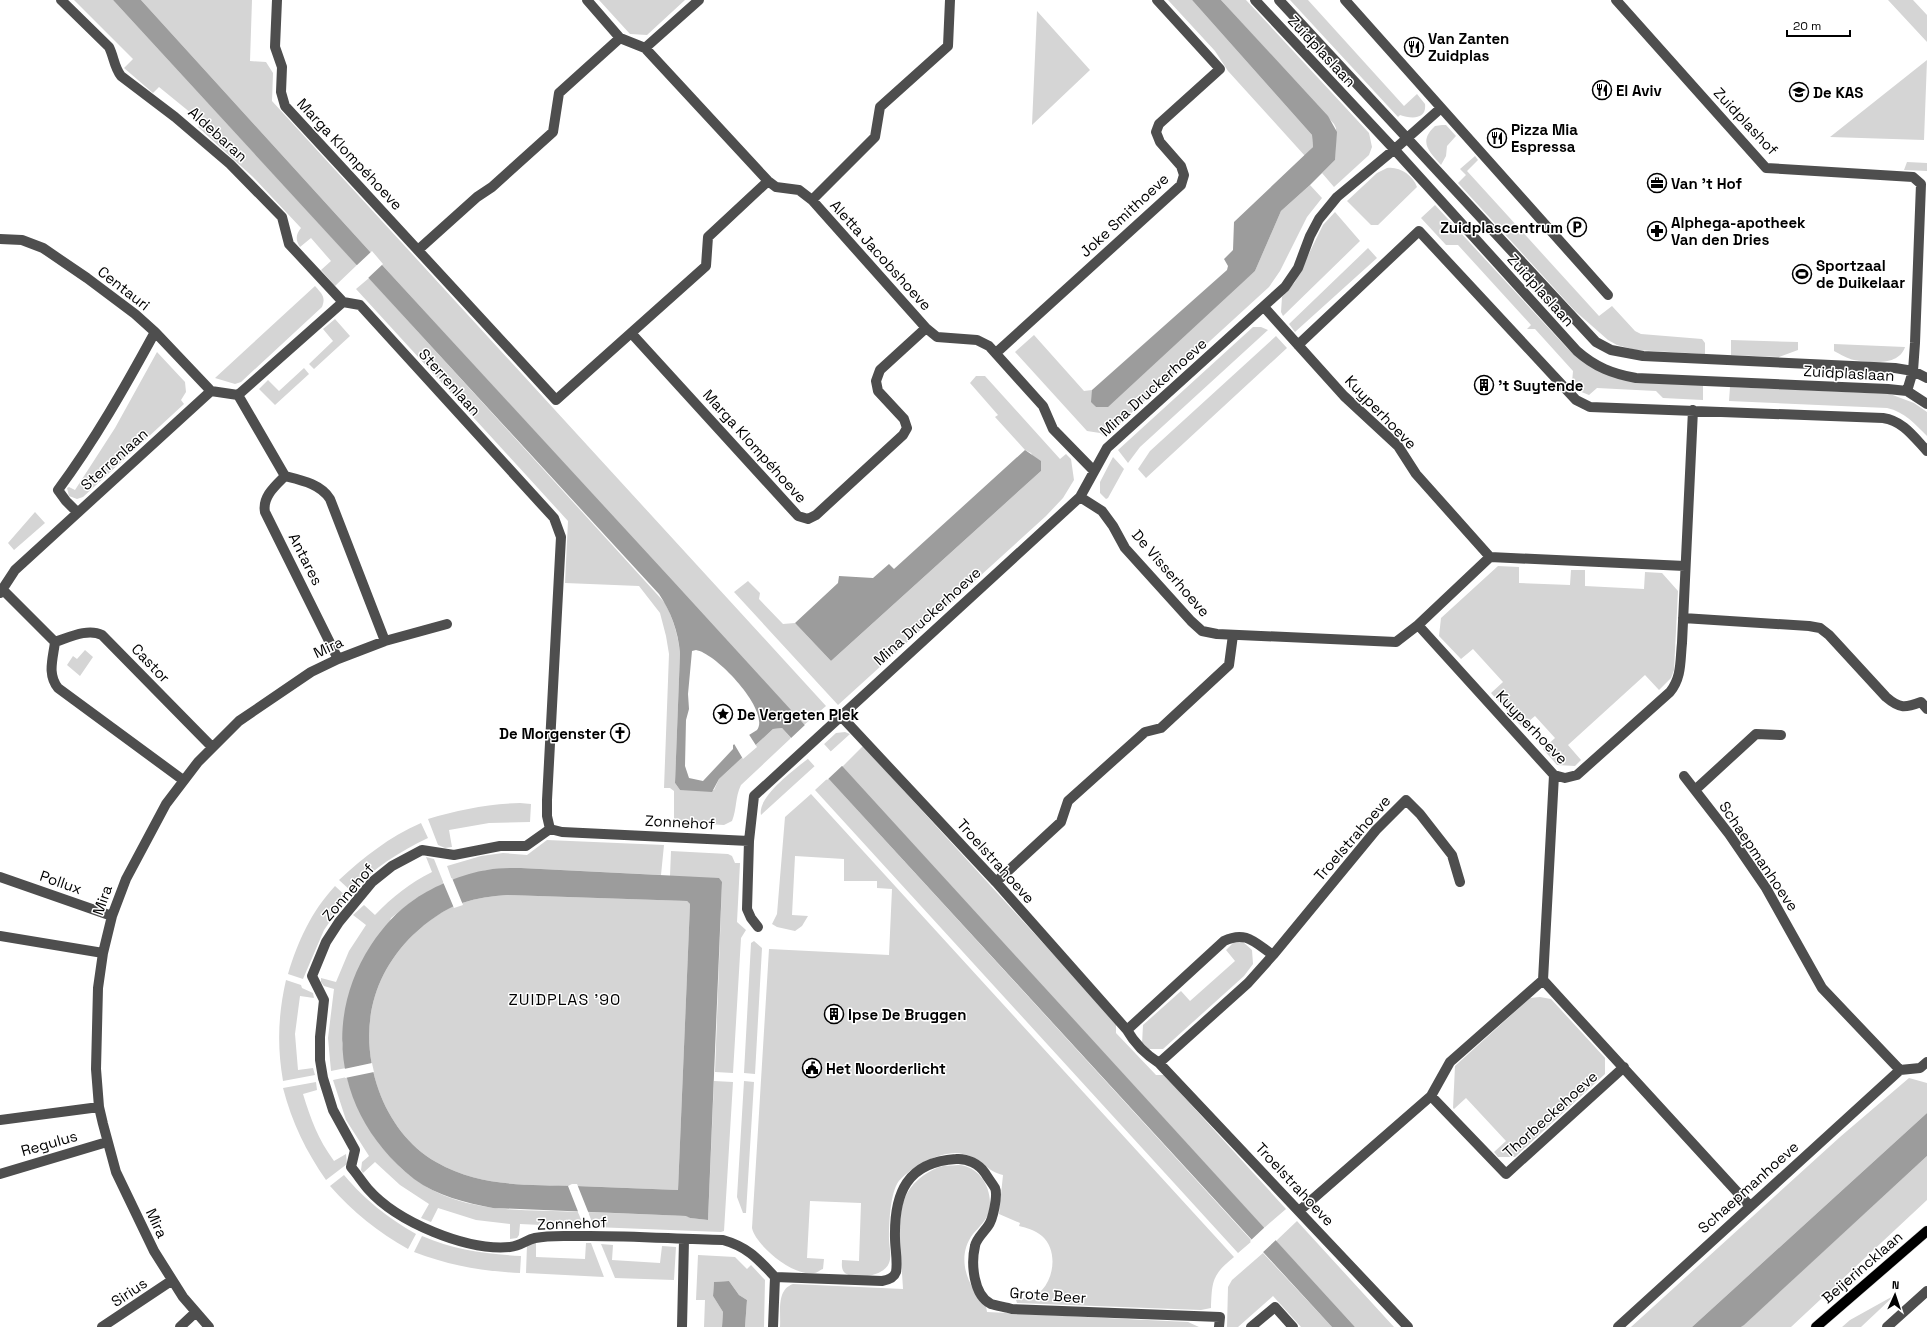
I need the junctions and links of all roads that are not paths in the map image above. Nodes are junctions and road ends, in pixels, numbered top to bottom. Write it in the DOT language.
graph roads {
  1 [pos="61,0"];
  2 [pos="277,0"];
  3 [pos="587,0"];
  4 [pos="699,0"];
  5 [pos="950,0"];
  6 [pos="1157,0"];
  7 [pos="1254,0"];
  8 [pos="1279,0"];
  9 [pos="1345,0"];
  10 [pos="1616,0"];
  11 [pos="620,38"];
  12 [pos="645,48"];
  13 [pos="1441,108"];
  14 [pos="1408,138"];
  15 [pos="1394,149"];
  16 [pos="1896,175"];
  17 [pos="768,181"];
  18 [pos="812,200"];
  19 [pos="0,240"];
  20 [pos="418,250"];
  21 [pos="1608,295"];
  22 [pos="343,302"];
  23 [pos="1264,307"];
  24 [pos="926,328"];
  25 [pos="155,332"];
  26 [pos="632,334"];
  27 [pos="1298,345"];
  28 [pos="996,353"];
  29 [pos="1913,371"];
  30 [pos="1927,378"];
  31 [pos="211,391"];
  32 [pos="1907,391"];
  33 [pos="238,395"];
  34 [pos="1927,404"];
  35 [pos="1693,410"];
  36 [pos="1927,451"];
  37 [pos="1094,471"];
  38 [pos="285,476"];
  39 [pos="1080,497"];
  40 [pos="77,512"];
  41 [pos="1490,557"];
  42 [pos="1685,566"];
  43 [pos="2,591"];
  44 [pos="1683,618"];
  45 [pos="447,624"];
  46 [pos="1418,626"];
  47 [pos="1233,635"];
  48 [pos="385,641"];
  49 [pos="55,642"];
  50 [pos="338,659"];
  51 [pos="1925,702"];
  52 [pos="840,715"];
  53 [pos="1781,735"];
  54 [pos="212,747"];
  55 [pos="1554,775"];
  56 [pos="1684,776"];
  57 [pos="184,780"];
  58 [pos="1695,790"];
  59 [pos="550,828"];
  60 [pos="749,841"];
  61 [pos="0,877"];
  62 [pos="996,882"];
  63 [pos="1460,882"];
  64 [pos="112,916"];
  65 [pos="758,927"];
  66 [pos="0,936"];
  67 [pos="103,953"];
  68 [pos="1273,955"];
  69 [pos="1543,980"];
  70 [pos="1127,1030"];
  71 [pos="1927,1062"];
  72 [pos="1159,1063"];
  73 [pos="1624,1067"];
  74 [pos="1900,1070"];
  75 [pos="1431,1096"];
  76 [pos="99,1107"];
  77 [pos="0,1120"];
  78 [pos="107,1142"];
  79 [pos="0,1174"];
  80 [pos="1750,1206"];
  81 [pos="1300,1211"];
  82 [pos="1927,1231"];
  83 [pos="684,1240"];
  84 [pos="775,1277"];
  85 [pos="172,1281"];
  86 [pos="1927,1291"];
  87 [pos="196,1312"];
  88 [pos="1219,1322"];
  89 [pos="102,1327"];
  90 [pos="180,1327"];
  91 [pos="210,1327"];
  92 [pos="682,1327"];
  93 [pos="773,1327"];
  94 [pos="1252,1327"];
  95 [pos="1293,1327"];
  96 [pos="1408,1327"];
  97 [pos="1618,1327"];
  98 [pos="1816,1327"];
  99 [pos="1887,1327"];
  1 -- 22 [label="street, Aldebaran"];
  2 -- 20 [label="street, Marga Klompéhoeve"];
  3 -- 11 [label="street"];
  4 -- 12 [label="street"];
  5 -- 18 [label="street"];
  6 -- 28 [label="street, Joke Smithoeve"];
  7 -- 15 [label="street, Zuidplaslaan"];
  8 -- 14 [label="street, Zuidplaslaan"];
  9 -- 13 [label="street"];
  10 -- 16 [label="street, Zuidplashof"];
  11 -- 12 [label="street"];
  11 -- 20 [label="street"];
  12 -- 17 [label="street, Aletta Jacobshoeve"];
  13 -- 14 [label="street, Mina Druckerhoeve"];
  13 -- 21 [label="street"];
  14 -- 15 [label="street, Mina Druckerhoeve"];
  14 -- 29 [label="street, Zuidplaslaan"];
  15 -- 23 [label="street, Mina Druckerhoeve"];
  15 -- 32 [label="street, Zuidplaslaan"];
  16 -- 29 [label="street, Zuidplaslaan"];
  17 -- 18 [label="street, Aletta Jacobshoeve"];
  17 -- 26 [label="street, Marga Klompéhoeve"];
  18 -- 24 [label="street, Aletta Jacobshoeve"];
  19 -- 25 [label="street, Centauri"];
  20 -- 26 [label="street, Marga Klompéhoeve"];
  22 -- 33 [label="street"];
  22 -- 59 [label="street, Sterrenlaan"];
  23 -- 27 [label="street, Kuyperhoeve"];
  23 -- 37 [label="street, Mina Druckerhoeve"];
  24 -- 26 [label="street, Marga Klompéhoeve"];
  24 -- 28 [label="street, Aletta Jacobshoeve"];
  25 -- 31 [label="street, Centauri"];
  25 -- 40 [label="street, Sterrenlaan"];
  27 -- 35 [label="street"];
  27 -- 41 [label="street, Kuyperhoeve"];
  28 -- 37 [label="street, Aletta Jacobshoeve"];
  29 -- 30 [label="street, Zuidplaslaan"];
  29 -- 32 [label="street, Zuidplaslaan"];
  31 -- 33 [label="street"];
  31 -- 40 [label="street, Sterrenlaan"];
  32 -- 34 [label="street, Zuidplaslaan"];
  33 -- 38 [label="street"];
  35 -- 36 [label="street"];
  35 -- 42 [label="street, Kuyperhoeve"];
  37 -- 39 [label="street, Mina Druckerhoeve"];
  38 -- 48 [label="street"];
  38 -- 50 [label="street, Antares"];
  39 -- 47 [label="street, De Visserhoeve"];
  39 -- 52 [label="street, Mina Druckerhoeve"];
  40 -- 43 [label="street, Sterrenlaan"];
  41 -- 42 [label="street"];
  41 -- 46 [label="street"];
  42 -- 44 [label="street, Kuyperhoeve"];
  43 -- 49 [label="street"];
  44 -- 51 [label="street"];
  44 -- 55 [label="street, Kuyperhoeve"];
  45 -- 48 [label="street, Mira"];
  46 -- 47 [label="street, De Visserhoeve"];
  46 -- 55 [label="street, Kuyperhoeve"];
  47 -- 62 [label="street"];
  48 -- 50 [label="street, Mira"];
  49 -- 54 [label="street, Castor"];
  49 -- 57 [label="street"];
  50 -- 54 [label="street, Mira"];
  52 -- 60 [label="street"];
  52 -- 62 [label="street, Troelstrahoeve"];
  53 -- 58 [label="street"];
  54 -- 57 [label="street, Mira"];
  55 -- 69 [label="street"];
  56 -- 58 [label="street, Schaepmanhoeve"];
  57 -- 64 [label="street, Mira"];
  58 -- 74 [label="street, Schaepmanhoeve"];
  59 -- 60 [label="street, Zonnehof"];
  59 -- 83 [label="street, Zonnehof"];
  60 -- 65 [label="street"];
  61 -- 64 [label="street, Pollux"];
  62 -- 70 [label="street, Troelstrahoeve"];
  63 -- 68 [label="street, Troelstrahoeve"];
  64 -- 67 [label="street, Mira"];
  66 -- 67 [label="street"];
  67 -- 76 [label="street, Mira"];
  68 -- 70 [label="street"];
  68 -- 72 [label="street, Troelstrahoeve"];
  69 -- 73 [label="street"];
  69 -- 75 [label="street"];
  70 -- 72 [label="street, Troelstrahoeve"];
  71 -- 74 [label="street"];
  72 -- 81 [label="street, Troelstrahoeve"];
  73 -- 75 [label="street, Thorbeckehoeve"];
  73 -- 80 [label="street"];
  74 -- 80 [label="street, Schaepmanhoeve"];
  75 -- 81 [label="street"];
  76 -- 77 [label="street, Regulus"];
  76 -- 78 [label="street, Mira"];
  78 -- 79 [label="street, Regulus"];
  78 -- 85 [label="street, Mira"];
  80 -- 97 [label="street, Schaepmanhoeve"];
  81 -- 96 [label="street, Troelstrahoeve"];
  82 -- 98 [label="main road, Beijerincklaan"];
  83 -- 84 [label="street, Zonnehof"];
  83 -- 92 [label="street"];
  84 -- 88 [label="street, Grote Beer"];
  84 -- 93 [label="street"];
  85 -- 87 [label="street, Mira"];
  85 -- 89 [label="street, Sirius"];
  86 -- 99 [label="street"];
  87 -- 90 [label="street"];
  87 -- 91 [label="street, Mira"];
  94 -- 95 [label="street"];
}
